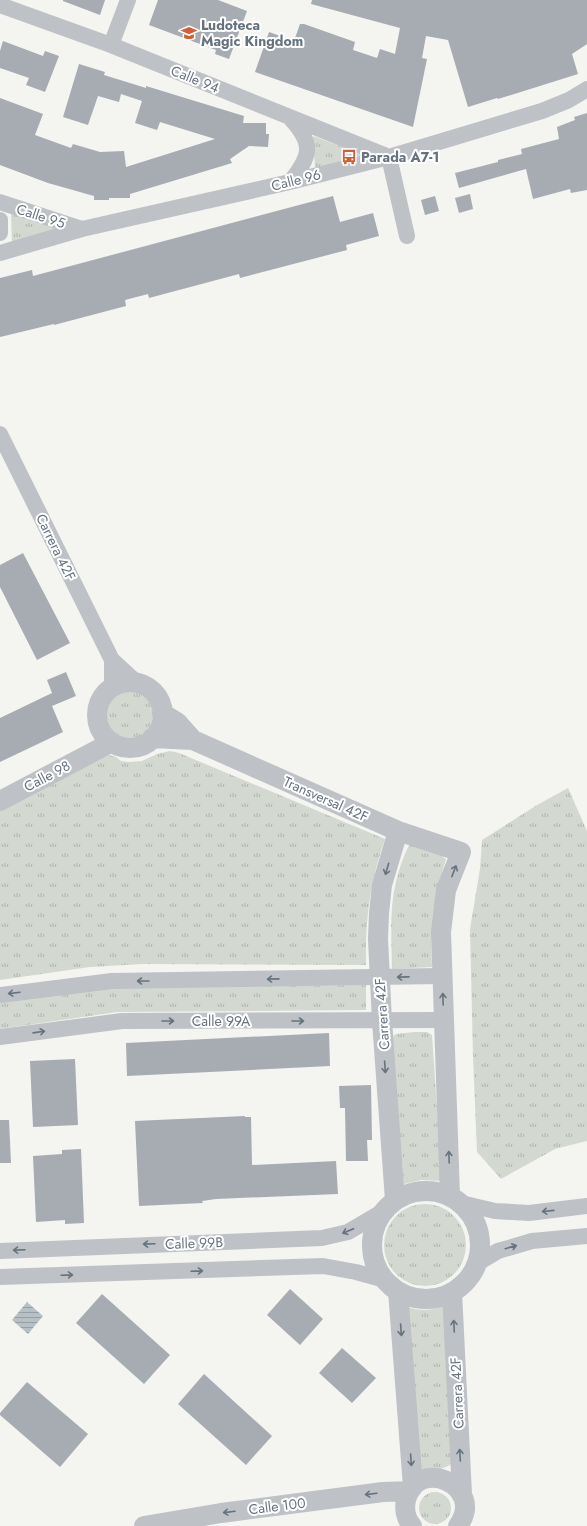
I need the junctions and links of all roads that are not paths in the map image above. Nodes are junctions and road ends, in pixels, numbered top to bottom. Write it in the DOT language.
graph roads {
  1 [pos="128,0"];
  2 [pos="0,5"];
  3 [pos="111,45"];
  4 [pos="587,89"];
  5 [pos="290,118"];
  6 [pos="388,157"];
  7 [pos="290,182"];
  8 [pos="0,202"];
  9 [pos="0,220"];
  10 [pos="82,229"];
  11 [pos="0,233"];
  12 [pos="407,236"];
  13 [pos="0,253"];
  14 [pos="0,434"];
  15 [pos="112,660"];
  16 [pos="136,682"];
  17 [pos="112,687"];
  18 [pos="162,713"];
  19 [pos="107,736"];
  20 [pos="152,738"];
  21 [pos="194,740"];
  22 [pos="0,801"];
  23 [pos="398,831"];
  24 [pos="442,976"];
  25 [pos="379,977"];
  26 [pos="0,995"];
  27 [pos="443,1020"];
  28 [pos="382,1021"];
  29 [pos="0,1037"];
  30 [pos="455,1200"];
  31 [pos="389,1206"];
  32 [pos="587,1206"];
  33 [pos="587,1236"];
  34 [pos="0,1251"];
  35 [pos="476,1264"];
  36 [pos="0,1277"];
  37 [pos="392,1286"];
  38 [pos="452,1292"];
  39 [pos="412,1489"];
  40 [pos="462,1494"];
  41 [pos="144,1526"];
  42 [pos="412,1526"];
  43 [pos="458,1526"];
  1 -- 3 [label="street"];
  2 -- 3 [label="street, Calle 94"];
  3 -- 5 [label="street, Calle 94"];
  4 -- 6 [label="street, Calle 96"];
  5 -- 6 [label="street, Calle 94"];
  5 -- 7 [label="street"];
  6 -- 7 [label="street, Calle 96"];
  6 -- 12 [label="street"];
  7 -- 10 [label="street, Calle 96"];
  8 -- 10 [label="street, Calle 95"];
  9 -- 11 [label="street"];
  10 -- 13 [label="street, Calle 96"];
  14 -- 15 [label="street, Carrera 42F"];
  15 -- 16 [label="street, Carrera 42F"];
  15 -- 17 [label="street, Carrera 42F"];
  16 -- 17 [label="street"];
  16 -- 18 [label="street"];
  17 -- 19 [label="street"];
  18 -- 20 [label="street"];
  18 -- 21 [label="street, Transversal 42F"];
  19 -- 20 [label="street"];
  19 -- 22 [label="street, Calle 98"];
  20 -- 21 [label="street, Transversal 42F"];
  21 -- 23 [label="street, Transversal 42F"];
  24 -- 23 [label="street, Transversal 42F, one-way"];
  23 -- 25 [label="street, Carrera 42F, one-way"];
  24 -- 25 [label="street, one-way"];
  27 -- 24 [label="street, one-way"];
  25 -- 26 [label="street, one-way"];
  25 -- 28 [label="street, Carrera 42F"];
  27 -- 28 [label="street, Calle 99A"];
  30 -- 27 [label="street, one-way"];
  29 -- 28 [label="street, Calle 99A, one-way"];
  28 -- 31 [label="street, Carrera 42F, one-way"];
  30 -- 31 [label="street"];
  32 -- 30 [label="street, one-way"];
  30 -- 35 [label="street"];
  31 -- 34 [label="street, Calle 99B, one-way"];
  31 -- 37 [label="street"];
  35 -- 33 [label="street, one-way"];
  35 -- 38 [label="street"];
  36 -- 37 [label="street, Calle 99B, one-way"];
  37 -- 38 [label="street"];
  37 -- 39 [label="street, one-way"];
  40 -- 38 [label="street, Carrera 42F, one-way"];
  39 -- 40 [label="street"];
  39 -- 41 [label="street, Calle 100, one-way"];
  39 -- 42 [label="street"];
  40 -- 43 [label="street, Carrera 42F"];
}
